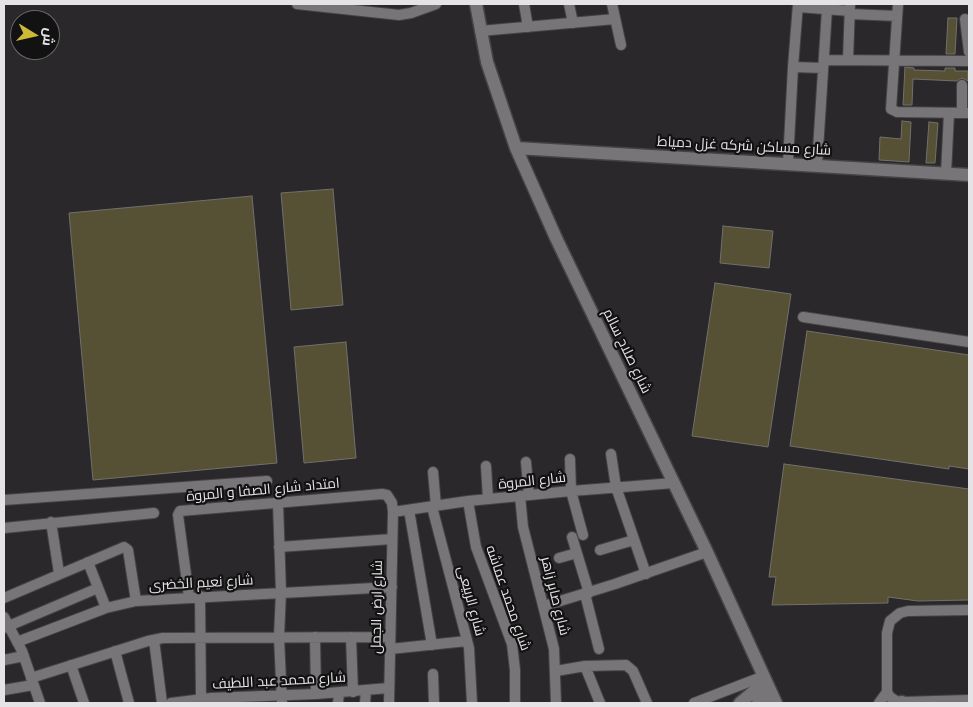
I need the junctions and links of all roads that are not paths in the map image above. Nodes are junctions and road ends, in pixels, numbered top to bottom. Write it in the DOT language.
graph roads {
  1 [pos="297,4"];
  2 [pos="388,4"];
  3 [pos="436,4"];
  4 [pos="476,4"];
  5 [pos="524,4"];
  6 [pos="569,4"];
  7 [pos="612,4"];
  8 [pos="898,4"];
  9 [pos="327,5"];
  10 [pos="798,6"];
  11 [pos="827,9"];
  12 [pos="850,9"];
  13 [pos="381,13"];
  14 [pos="897,16"];
  15 [pos="615,19"];
  16 [pos="965,19"];
  17 [pos="573,23"];
  18 [pos="528,26"];
  19 [pos="480,31"];
  20 [pos="621,45"];
  21 [pos="969,52"];
  22 [pos="848,60"];
  23 [pos="893,61"];
  24 [pos="969,62"];
  25 [pos="824,64"];
  26 [pos="793,67"];
  27 [pos="962,85"];
  28 [pos="949,113"];
  29 [pos="966,113"];
  30 [pos="516,148"];
  31 [pos="788,163"];
  32 [pos="817,165"];
  33 [pos="946,174"];
  34 [pos="969,175"];
  35 [pos="803,316"];
  36 [pos="969,342"];
  37 [pos="611,454"];
  38 [pos="570,459"];
  39 [pos="526,462"];
  40 [pos="486,466"];
  41 [pos="433,472"];
  42 [pos="268,481"];
  43 [pos="674,484"];
  44 [pos="616,487"];
  45 [pos="571,491"];
  46 [pos="524,496"];
  47 [pos="488,499"];
  48 [pos="4,500"];
  49 [pos="468,501"];
  50 [pos="278,503"];
  51 [pos="434,506"];
  52 [pos="409,510"];
  53 [pos="393,512"];
  54 [pos="154,513"];
  55 [pos="51,522"];
  56 [pos="4,528"];
  57 [pos="583,535"];
  58 [pos="572,538"];
  59 [pos="392,539"];
  60 [pos="634,540"];
  61 [pos="279,548"];
  62 [pos="600,550"];
  63 [pos="707,552"];
  64 [pos="577,553"];
  65 [pos="559,558"];
  66 [pos="88,562"];
  67 [pos="59,573"];
  68 [pos="646,574"];
  69 [pos="392,587"];
  70 [pos="98,588"];
  71 [pos="281,592"];
  72 [pos="587,594"];
  73 [pos="195,597"];
  74 [pos="4,598"];
  75 [pos="136,600"];
  76 [pos="544,606"];
  77 [pos="106,608"];
  78 [pos="969,610"];
  79 [pos="5,624"];
  80 [pos="201,637"];
  81 [pos="279,637"];
  82 [pos="315,637"];
  83 [pos="351,637"];
  84 [pos="390,637"];
  85 [pos="154,640"];
  86 [pos="467,641"];
  87 [pos="17,642"];
  88 [pos="432,645"];
  89 [pos="390,649"];
  90 [pos="599,649"];
  91 [pos="116,651"];
  92 [pos="24,656"];
  93 [pos="4,660"];
  94 [pos="72,665"];
  95 [pos="585,666"];
  96 [pos="556,671"];
  97 [pos="433,674"];
  98 [pos="32,681"];
  99 [pos="389,688"];
  100 [pos="769,688"];
  101 [pos="4,690"];
  102 [pos="366,691"];
  103 [pos="353,692"];
  104 [pos="887,692"];
  105 [pos="316,694"];
  106 [pos="338,698"];
  107 [pos="283,699"];
  108 [pos="208,700"];
  109 [pos="969,700"];
  110 [pos="40,703"];
  111 [pos="84,703"];
  112 [pos="129,703"];
  113 [pos="162,703"];
  114 [pos="171,703"];
  115 [pos="365,703"];
  116 [pos="389,703"];
  117 [pos="434,703"];
  118 [pos="472,703"];
  119 [pos="515,703"];
  120 [pos="556,703"];
  121 [pos="600,703"];
  122 [pos="647,703"];
  123 [pos="694,703"];
  124 [pos="740,703"];
  125 [pos="758,703"];
  126 [pos="879,703"];
  127 [pos="901,703"];
  1 -- 9 [label="street"];
  2 -- 13 [label="street"];
  3 -- 13 [label="street"];
  4 -- 19 [label="street, شارع صلاح سالم"];
  5 -- 18 [label="street"];
  6 -- 17 [label="street"];
  7 -- 15 [label="street"];
  8 -- 14 [label="street"];
  9 -- 13 [label="street"];
  10 -- 11 [label="street"];
  10 -- 26 [label="street"];
  11 -- 12 [label="street"];
  11 -- 25 [label="street"];
  12 -- 14 [label="street"];
  12 -- 22 [label="street"];
  14 -- 23 [label="street"];
  15 -- 17 [label="street"];
  15 -- 20 [label="street"];
  16 -- 21 [label="street"];
  17 -- 18 [label="street"];
  18 -- 19 [label="street"];
  19 -- 30 [label="street, شارع صلاح سالم"];
  22 -- 23 [label="street"];
  22 -- 25 [label="street"];
  23 -- 24 [label="street"];
  23 -- 28 [label="street"];
  25 -- 26 [label="street"];
  25 -- 32 [label="street"];
  26 -- 31 [label="street"];
  27 -- 29 [label="street"];
  28 -- 29 [label="street"];
  28 -- 33 [label="street"];
  30 -- 31 [label="street, شارع مساكن شركه غزل دمياط"];
  30 -- 43 [label="street, شارع صلاح سالم"];
  31 -- 32 [label="street, شارع مساكن شركه غزل دمياط"];
  32 -- 33 [label="street, شارع مساكن شركه غزل دمياط"];
  33 -- 34 [label="street, شارع مساكن شركه غزل دمياط"];
  35 -- 36 [label="street"];
  37 -- 44 [label="street"];
  38 -- 45 [label="street"];
  39 -- 46 [label="street, شارع صابر زاهر"];
  40 -- 47 [label="street"];
  41 -- 51 [label="street, شارع الربيعى"];
  42 -- 48 [label="street"];
  43 -- 44 [label="street, شارع المروة"];
  43 -- 63 [label="street, شارع صلاح سالم"];
  44 -- 45 [label="street, شارع المروة"];
  44 -- 60 [label="street"];
  45 -- 46 [label="street, شارع المروة"];
  45 -- 57 [label="street"];
  46 -- 47 [label="street, شارع المروة"];
  46 -- 76 [label="street, شارع صابر زاهر"];
  47 -- 49 [label="street, شارع المروة"];
  49 -- 51 [label="street, شارع المروة"];
  49 -- 119 [label="street, شارع محمد عماشه"];
  50 -- 53 [label="street, امتداد شارع الصفا و المروة"];
  50 -- 61 [label="street"];
  50 -- 73 [label="street, امتداد شارع الصفا و المروة"];
  51 -- 52 [label="street, شارع المروة"];
  51 -- 86 [label="street, شارع الربيعى"];
  52 -- 53 [label="street, شارع المروة"];
  52 -- 88 [label="street"];
  53 -- 59 [label="street, شارع ارض الجمل"];
  54 -- 55 [label="street"];
  55 -- 56 [label="street"];
  55 -- 67 [label="street"];
  58 -- 64 [label="street"];
  59 -- 61 [label="street"];
  59 -- 69 [label="street, شارع ارض الجمل"];
  60 -- 62 [label="street"];
  60 -- 68 [label="street"];
  61 -- 71 [label="street"];
  63 -- 68 [label="street"];
  63 -- 100 [label="street, شارع صلاح سالم"];
  64 -- 65 [label="street"];
  64 -- 72 [label="street"];
  66 -- 67 [label="street"];
  66 -- 70 [label="street"];
  66 -- 75 [label="street"];
  67 -- 74 [label="street"];
  68 -- 72 [label="street"];
  69 -- 71 [label="street, شارع نعيم الخضرى"];
  69 -- 84 [label="street, شارع ارض الجمل"];
  70 -- 77 [label="street"];
  70 -- 79 [label="street"];
  71 -- 73 [label="street, شارع نعيم الخضرى"];
  71 -- 81 [label="street"];
  72 -- 76 [label="street"];
  72 -- 90 [label="street"];
  73 -- 75 [label="street, شارع نعيم الخضرى"];
  73 -- 80 [label="street"];
  75 -- 77 [label="street, شارع نعيم الخضرى"];
  76 -- 96 [label="street, شارع صابر زاهر"];
  77 -- 87 [label="street, شارع نعيم الخضرى"];
  78 -- 104 [label="street"];
  79 -- 87 [label="street"];
  80 -- 81 [label="street"];
  80 -- 85 [label="street"];
  80 -- 108 [label="street"];
  81 -- 82 [label="street"];
  81 -- 107 [label="street"];
  82 -- 83 [label="street"];
  82 -- 105 [label="street"];
  83 -- 84 [label="street"];
  83 -- 103 [label="street"];
  84 -- 89 [label="street, شارع ارض الجمل"];
  85 -- 91 [label="street"];
  85 -- 113 [label="street"];
  86 -- 88 [label="street"];
  86 -- 118 [label="street, شارع الربيعى"];
  87 -- 92 [label="street"];
  88 -- 89 [label="street"];
  89 -- 99 [label="street, شارع ارض الجمل"];
  91 -- 94 [label="street"];
  91 -- 112 [label="street"];
  92 -- 93 [label="street"];
  92 -- 98 [label="street"];
  94 -- 98 [label="street"];
  94 -- 111 [label="street"];
  95 -- 96 [label="street"];
  95 -- 121 [label="street"];
  95 -- 122 [label="street"];
  96 -- 120 [label="street, شارع صابر زاهر"];
  97 -- 117 [label="street"];
  98 -- 101 [label="street"];
  98 -- 110 [label="street"];
  99 -- 102 [label="street, شارع محمد عبد اللطيف"];
  99 -- 116 [label="street, شارع ارض الجمل"];
  100 -- 123 [label="street"];
  100 -- 124 [label="street"];
  100 -- 125 [label="street"];
  102 -- 103 [label="street, شارع محمد عبد اللطيف"];
  102 -- 115 [label="street"];
  103 -- 106 [label="street, شارع محمد عبد اللطيف"];
  104 -- 126 [label="street"];
  104 -- 127 [label="street"];
  105 -- 106 [label="street, شارع محمد عبد اللطيف"];
  105 -- 107 [label="street, شارع محمد عبد اللطيف"];
  107 -- 108 [label="street, شارع محمد عبد اللطيف"];
  108 -- 114 [label="street, شارع محمد عبد اللطيف"];
  109 -- 127 [label="street"];
}
